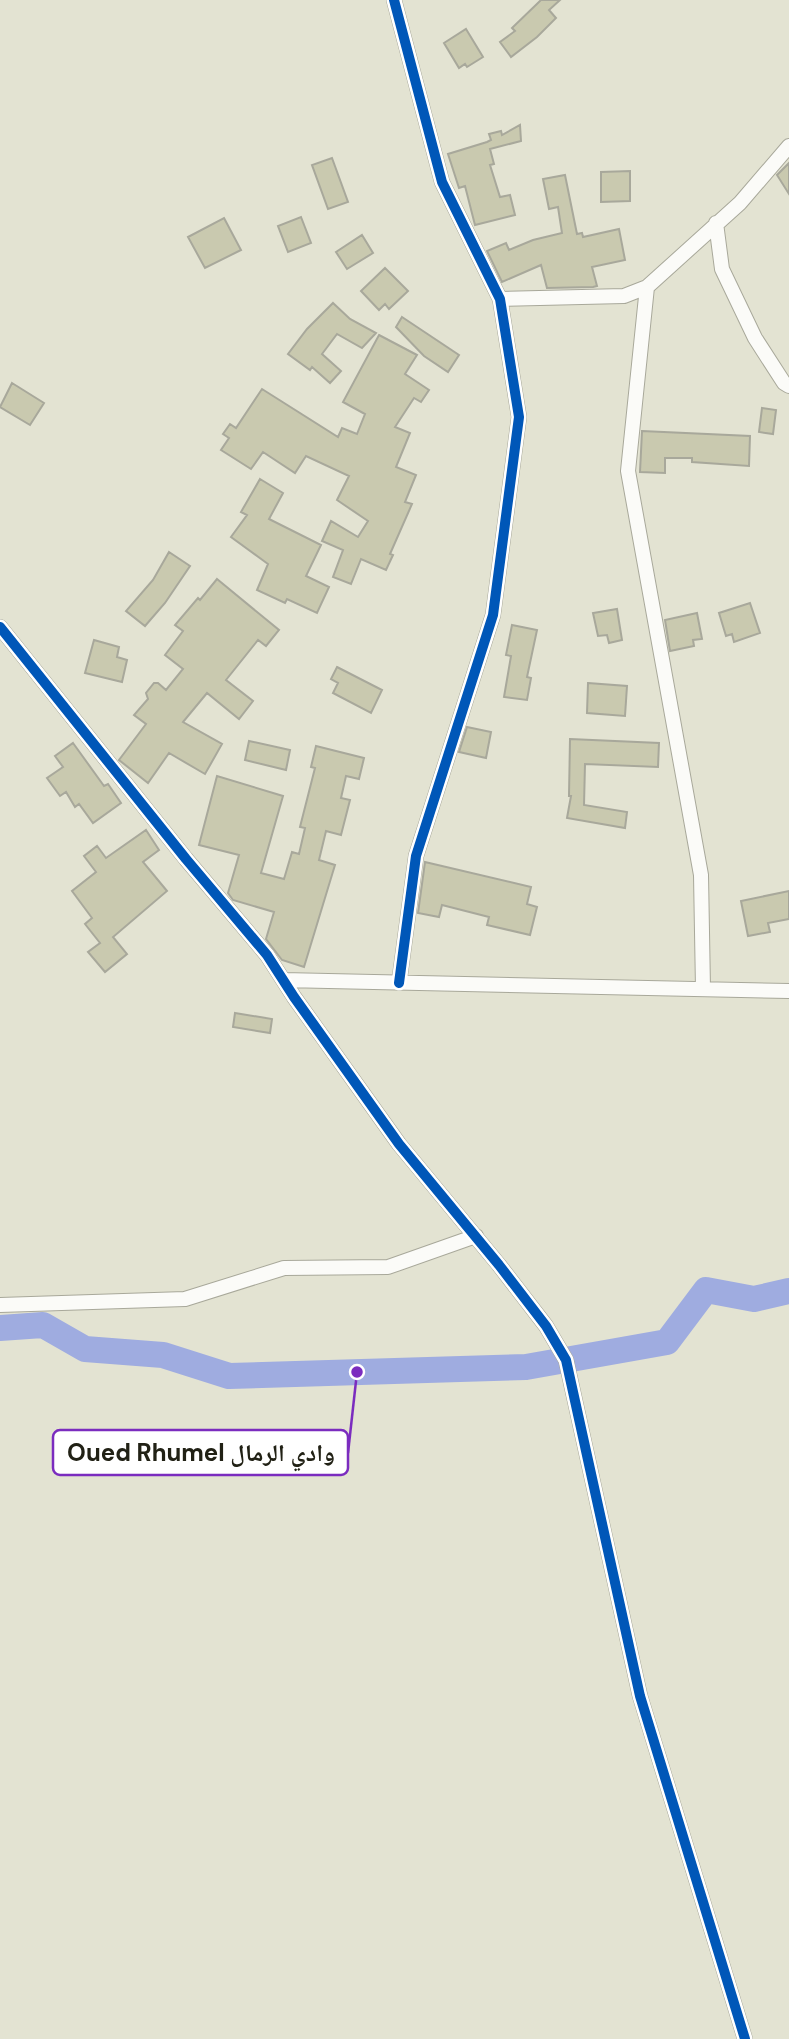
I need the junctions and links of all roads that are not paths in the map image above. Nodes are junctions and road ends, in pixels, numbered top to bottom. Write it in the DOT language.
graph roads {
  1 [pos="394,0"];
  2 [pos="789,146"];
  3 [pos="716,223"];
  4 [pos="647,287"];
  5 [pos="500,299"];
  6 [pos="789,386"];
  7 [pos="0,627"];
  8 [pos="283,980"];
  9 [pos="399,983"];
  10 [pos="702,989"];
  11 [pos="789,991"];
  12 [pos="476,1236"];
  13 [pos="0,1305"];
  14 [pos="745,2039"];
  1 -- 5 [label="street"];
  2 -- 3 [label="street"];
  3 -- 4 [label="street"];
  3 -- 6 [label="street"];
  4 -- 5 [label="street"];
  4 -- 10 [label="street"];
  5 -- 9 [label="street"];
  7 -- 8 [label="street"];
  8 -- 9 [label="street"];
  8 -- 12 [label="street"];
  9 -- 10 [label="street"];
  10 -- 11 [label="street"];
  12 -- 13 [label="street"];
  12 -- 14 [label="street"];
}
